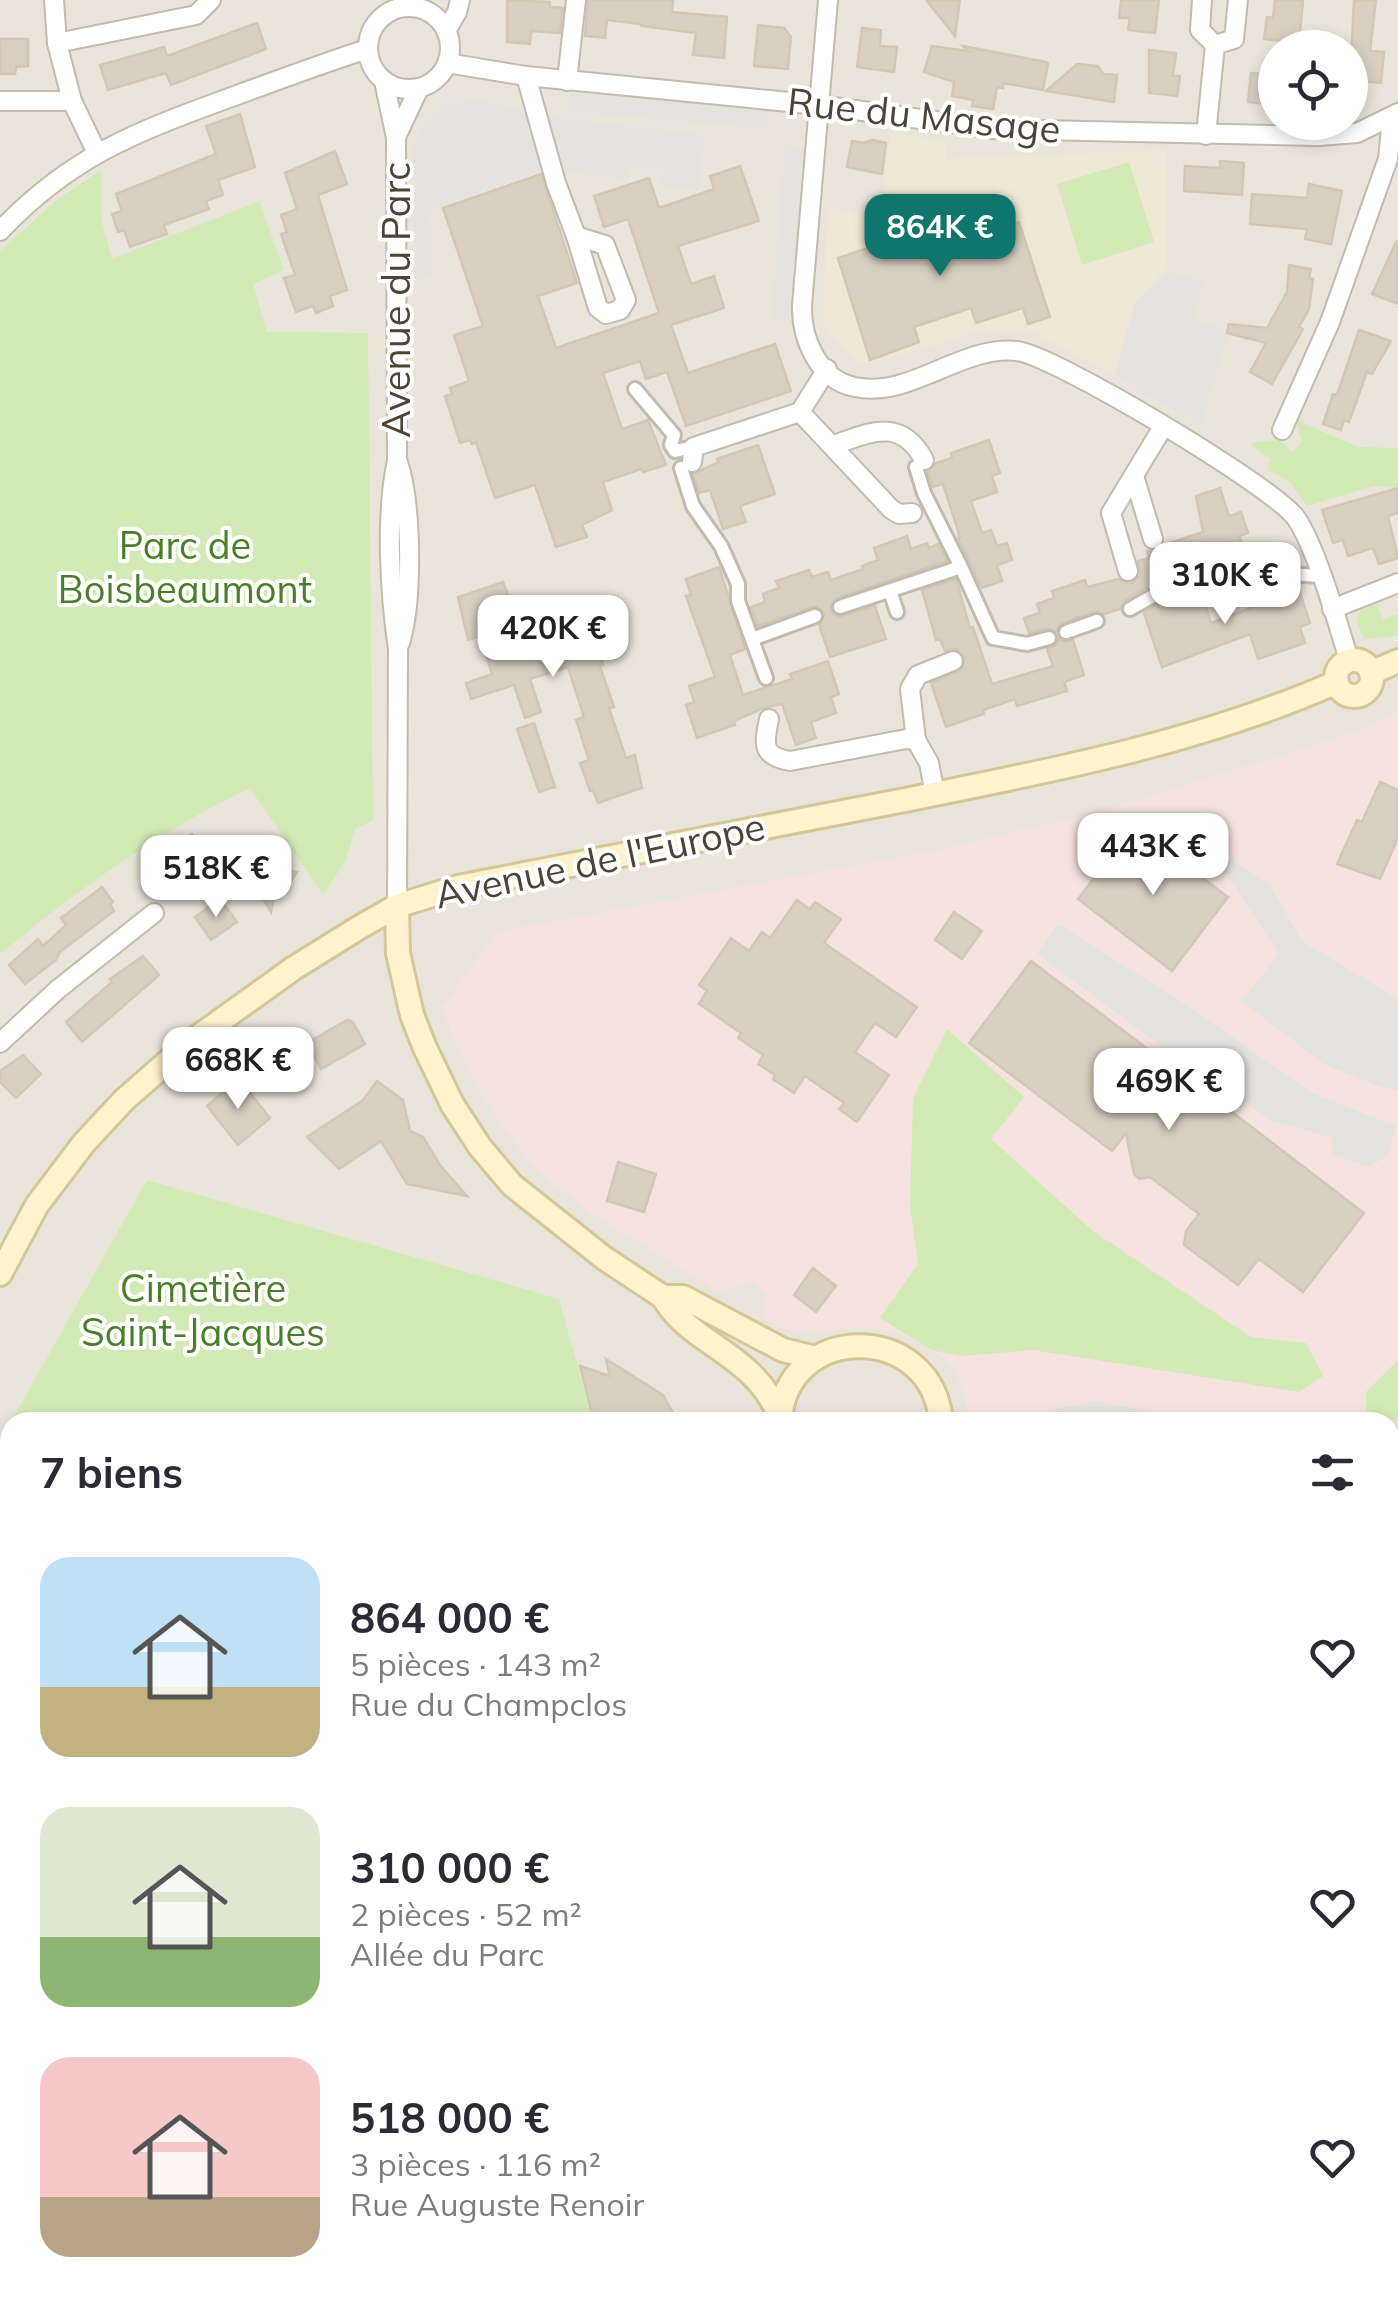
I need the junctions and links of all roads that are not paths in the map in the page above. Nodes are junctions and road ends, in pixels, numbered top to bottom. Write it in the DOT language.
graph roads {
  1 [pos="54,0"];
  2 [pos="211,0"];
  3 [pos="460,0"];
  4 [pos="576,0"];
  5 [pos="828,0"];
  6 [pos="1202,0"];
  7 [pos="1238,0"];
  8 [pos="418,4"];
  9 [pos="446,31"];
  10 [pos="57,43"];
  11 [pos="1214,45"];
  12 [pos="367,49"];
  13 [pos="447,64"];
  14 [pos="526,76"];
  15 [pos="384,81"];
  16 [pos="566,81"];
  17 [pos="420,88"];
  18 [pos="0,101"];
  19 [pos="72,101"];
  20 [pos="819,105"];
  21 [pos="1395,115"];
  22 [pos="1206,135"];
  23 [pos="396,138"];
  24 [pos="97,153"];
  25 [pos="0,231"];
  26 [pos="576,236"];
  27 [pos="826,369"];
  28 [pos="635,389"];
  29 [pos="800,412"];
  30 [pos="1164,427"];
  31 [pos="1282,430"];
  32 [pos="834,445"];
  33 [pos="689,459"];
  34 [pos="920,463"];
  35 [pos="1134,476"];
  36 [pos="912,513"];
  37 [pos="1152,539"];
  38 [pos="961,567"];
  39 [pos="1128,571"];
  40 [pos="1260,572"];
  41 [pos="1225,576"];
  42 [pos="1320,576"];
  43 [pos="1398,583"];
  44 [pos="890,591"];
  45 [pos="840,607"];
  46 [pos="1332,608"];
  47 [pos="1130,609"];
  48 [pos="898,612"];
  49 [pos="815,616"];
  50 [pos="1097,621"];
  51 [pos="1066,632"];
  52 [pos="1048,638"];
  53 [pos="752,639"];
  54 [pos="1349,660"];
  55 [pos="953,661"];
  56 [pos="1398,661"];
  57 [pos="1371,673"];
  58 [pos="766,678"];
  59 [pos="1336,682"];
  60 [pos="769,718"];
  61 [pos="916,740"];
  62 [pos="935,794"];
  63 [pos="398,906"];
  64 [pos="154,913"];
  65 [pos="0,1042"];
  66 [pos="0,1274"];
  67 [pos="663,1296"];
  68 [pos="816,1358"];
  69 [pos="777,1412"];
  70 [pos="783,1412"];
  71 [pos="939,1412"];
  1 -- 10 [label="street"];
  2 -- 10 [label="street"];
  3 -- 9 [label="street"];
  4 -- 16 [label="street"];
  5 -- 20 [label="street"];
  6 -- 11 [label="street"];
  7 -- 11 [label="street"];
  8 -- 9 [label="street"];
  8 -- 12 [label="street"];
  9 -- 13 [label="street"];
  10 -- 19 [label="street"];
  11 -- 22 [label="street"];
  12 -- 15 [label="street"];
  12 -- 24 [label="street"];
  13 -- 14 [label="street, Rue du Masage"];
  13 -- 17 [label="street"];
  14 -- 16 [label="street, Rue du Masage"];
  14 -- 26 [label="street"];
  15 -- 17 [label="street"];
  15 -- 23 [label="street, Avenue du Parc"];
  16 -- 20 [label="street, Rue du Masage"];
  17 -- 23 [label="street, Avenue du Parc"];
  18 -- 19 [label="street"];
  19 -- 24 [label="street"];
  20 -- 22 [label="street, Rue du Masage"];
  20 -- 27 [label="street"];
  21 -- 22 [label="street, Rue du Masage"];
  21 -- 31 [label="street"];
  23 -- 63 [label="street, Avenue du Parc"];
  24 -- 25 [label="street"];
  27 -- 29 [label="street"];
  27 -- 30 [label="street"];
  28 -- 33 [label="street"];
  29 -- 32 [label="street"];
  29 -- 33 [label="street"];
  30 -- 35 [label="street"];
  30 -- 42 [label="street"];
  32 -- 34 [label="street"];
  32 -- 36 [label="street"];
  33 -- 53 [label="street"];
  34 -- 38 [label="street"];
  35 -- 37 [label="street"];
  35 -- 39 [label="street"];
  38 -- 44 [label="street"];
  38 -- 52 [label="street"];
  40 -- 42 [label="street"];
  41 -- 47 [label="street"];
  42 -- 46 [label="street"];
  43 -- 46 [label="street"];
  44 -- 45 [label="street"];
  44 -- 48 [label="street"];
  46 -- 54 [label="street"];
  49 -- 53 [label="street"];
  50 -- 51 [label="street"];
  53 -- 58 [label="street"];
  54 -- 57 [label="main road"];
  54 -- 59 [label="main road"];
  55 -- 61 [label="street"];
  56 -- 57 [label="main road, Avenue de l'Europe"];
  57 -- 59 [label="main road, Avenue de l'Europe"];
  59 -- 62 [label="main road, Avenue de l'Europe"];
  60 -- 61 [label="street"];
  61 -- 62 [label="street"];
  62 -- 63 [label="main road, Avenue de l'Europe"];
  63 -- 66 [label="main road, Avenue de l'Europe"];
  63 -- 67 [label="main road, Avenue du Parc"];
  64 -- 65 [label="street"];
  67 -- 68 [label="main road, Avenue du Parc"];
  67 -- 69 [label="main road, Avenue du Parc"];
  68 -- 70 [label="main road"];
  68 -- 71 [label="main road"];
}
